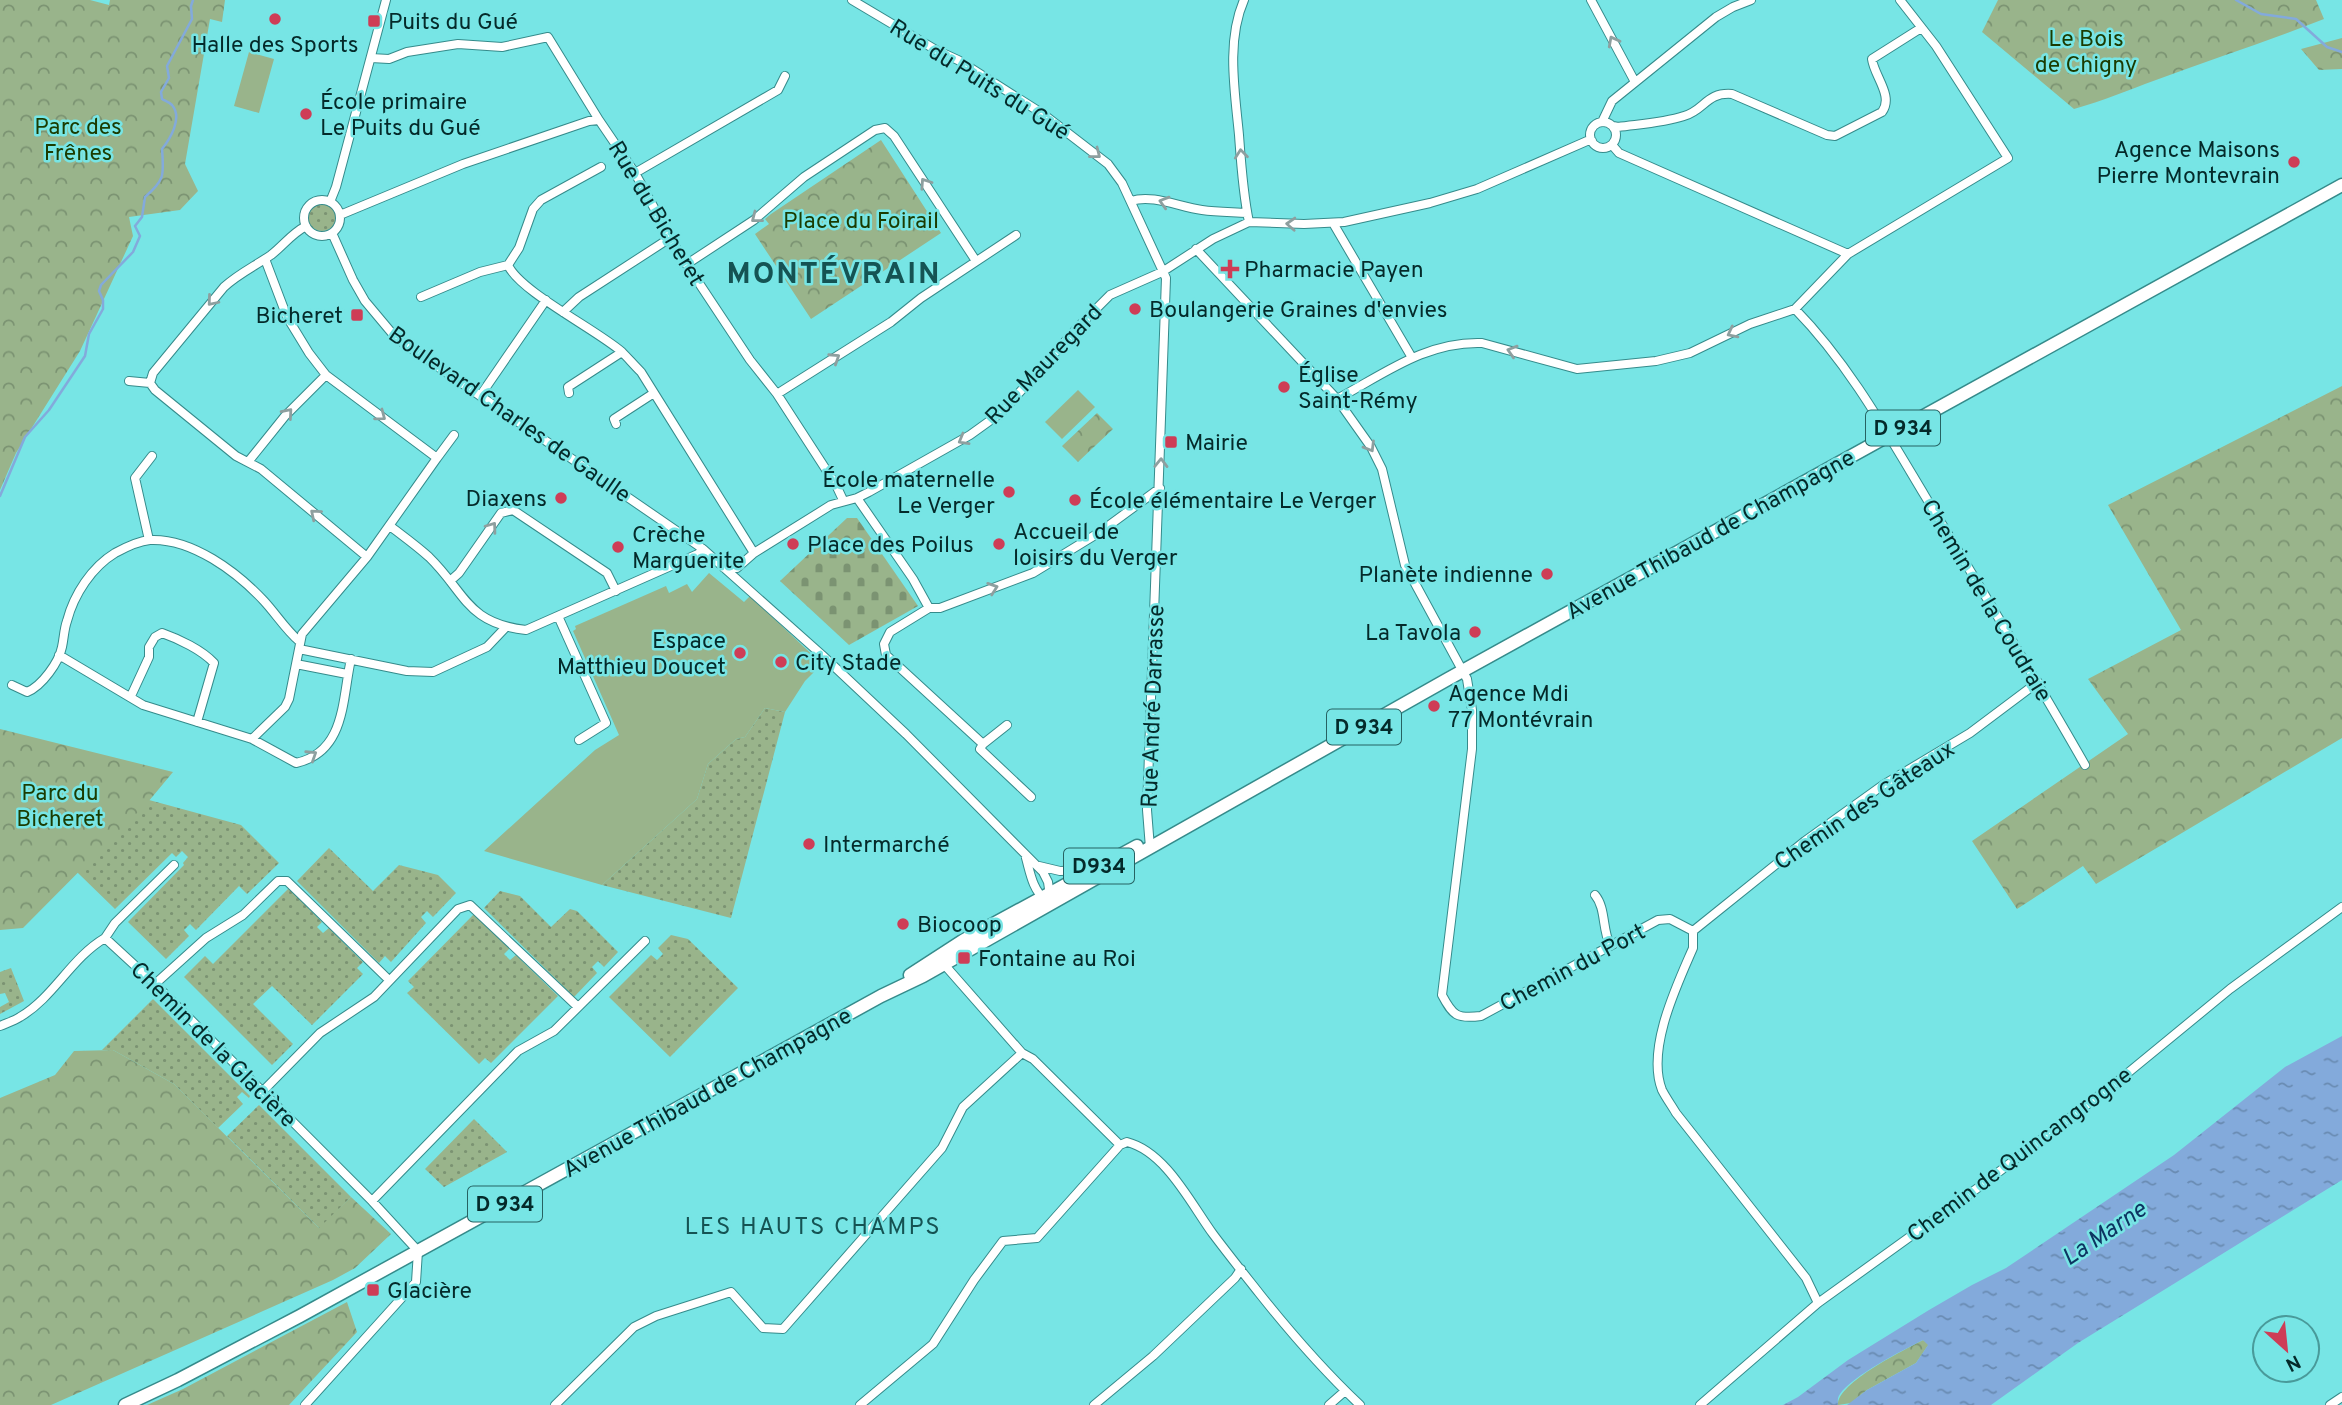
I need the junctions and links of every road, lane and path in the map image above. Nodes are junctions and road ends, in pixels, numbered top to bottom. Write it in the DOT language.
graph roads {
  1 [pos="386,0"];
  2 [pos="852,0"];
  3 [pos="1244,0"];
  4 [pos="1591,0"];
  5 [pos="1751,0"];
  6 [pos="1899,0"];
  7 [pos="1731,3"];
  8 [pos="1921,28"];
  9 [pos="371,58"];
  10 [pos="785,76"];
  11 [pos="1635,82"];
  12 [pos="599,120"];
  13 [pos="1602,122"];
  14 [pos="1613,126"];
  15 [pos="1592,141"];
  16 [pos="1612,145"];
  17 [pos="601,167"];
  18 [pos="635,173"];
  19 [pos="2342,185"];
  20 [pos="1131,201"];
  21 [pos="330,202"];
  22 [pos="340,215"];
  23 [pos="1248,217"];
  24 [pos="1333,223"];
  25 [pos="306,226"];
  26 [pos="332,233"];
  27 [pos="1016,235"];
  28 [pos="670,238"];
  29 [pos="1196,249"];
  30 [pos="1848,254"];
  31 [pos="265,259"];
  32 [pos="976,261"];
  33 [pos="687,264"];
  34 [pos="508,265"];
  35 [pos="1162,272"];
  36 [pos="421,297"];
  37 [pos="546,300"];
  38 [pos="1795,309"];
  39 [pos="563,312"];
  40 [pos="622,352"];
  41 [pos="1411,356"];
  42 [pos="326,375"];
  43 [pos="130,381"];
  44 [pos="150,383"];
  45 [pos="569,393"];
  46 [pos="654,393"];
  47 [pos="777,394"];
  48 [pos="480,396"];
  49 [pos="1337,399"];
  50 [pos="616,424"];
  51 [pos="454,435"];
  52 [pos="1888,436"];
  53 [pos="152,456"];
  54 [pos="437,458"];
  55 [pos="251,459"];
  56 [pos="1160,488"];
  57 [pos="857,498"];
  58 [pos="843,500"];
  59 [pos="390,526"];
  60 [pos="149,540"];
  61 [pos="703,549"];
  62 [pos="754,553"];
  63 [pos="367,557"];
  64 [pos="724,568"];
  65 [pos="450,581"];
  66 [pos="616,591"];
  67 [pos="929,608"];
  68 [pos="558,616"];
  69 [pos="506,628"];
  70 [pos="299,645"];
  71 [pos="59,655"];
  72 [pos="351,659"];
  73 [pos="296,664"];
  74 [pos="1464,670"];
  75 [pos="347,674"];
  76 [pos="2038,682"];
  77 [pos="12,685"];
  78 [pos="131,696"];
  79 [pos="197,722"];
  80 [pos="1007,724"];
  81 [pos="252,739"];
  82 [pos="579,740"];
  83 [pos="983,744"];
  84 [pos="2085,765"];
  85 [pos="1031,797"];
  86 [pos="1150,844"];
  87 [pos="1025,856"];
  88 [pos="174,865"];
  89 [pos="1036,866"];
  90 [pos="1091,870"];
  91 [pos="1595,895"];
  92 [pos="1047,897"];
  93 [pos="2342,907"];
  94 [pos="1693,932"];
  95 [pos="105,938"];
  96 [pos="645,941"];
  97 [pos="1610,945"];
  98 [pos="941,960"];
  99 [pos="389,980"];
  100 [pos="155,984"];
  101 [pos="578,1007"];
  102 [pos="0,1026"];
  103 [pos="1023,1053"];
  104 [pos="262,1091"];
  105 [pos="1120,1145"];
  106 [pos="372,1201"];
  107 [pos="418,1251"];
  108 [pos="1241,1269"];
  109 [pos="1818,1303"];
  110 [pos="1345,1391"];
  111 [pos="2342,1397"];
  112 [pos="125,1405"];
  113 [pos="305,1405"];
  114 [pos="555,1405"];
  115 [pos="860,1405"];
  116 [pos="1094,1405"];
  117 [pos="1329,1405"];
  118 [pos="1360,1405"];
  119 [pos="1700,1405"];
  120 [pos="2330,1405"];
  1 -- 9 [label="street"];
  2 -- 20 [label="street, Rue du Puits du Gué, one-way"];
  23 -- 3 [label="street, one-way"];
  11 -- 4 [label="street, one-way"];
  5 -- 7 [label="street"];
  6 -- 8 [label="street"];
  7 -- 11 [label="street"];
  8 -- 14 [label="street"];
  8 -- 30 [label="street"];
  9 -- 12 [label="street"];
  9 -- 21 [label="street"];
  10 -- 18 [label="street"];
  11 -- 13 [label="street"];
  12 -- 18 [label="street, Rue du Bicheret"];
  12 -- 22 [label="street, Rue du Bicheret"];
  13 -- 14 [label="street"];
  13 -- 15 [label="street"];
  14 -- 16 [label="street"];
  15 -- 16 [label="street"];
  15 -- 24 [label="street"];
  16 -- 30 [label="street"];
  17 -- 34 [label="street"];
  18 -- 28 [label="street, Rue du Bicheret"];
  19 -- 52 [label="main road, Avenue Thibaud de Champagne / D 934"];
  23 -- 20 [label="street, one-way"];
  20 -- 35 [label="street, Rue du Puits du Gué"];
  21 -- 22 [label="street"];
  21 -- 25 [label="street"];
  22 -- 26 [label="street"];
  24 -- 23 [label="street, one-way"];
  23 -- 29 [label="street, Rue Mauregard"];
  24 -- 41 [label="street"];
  25 -- 26 [label="street"];
  25 -- 31 [label="street"];
  26 -- 48 [label="street, Boulevard Charles de Gaulle"];
  27 -- 32 [label="street"];
  28 -- 33 [label="street, Rue du Bicheret"];
  28 -- 39 [label="street"];
  29 -- 35 [label="street, Rue Mauregard"];
  29 -- 49 [label="street"];
  30 -- 38 [label="street"];
  31 -- 42 [label="street"];
  31 -- 44 [label="street, one-way"];
  32 -- 33 [label="street, one-way"];
  47 -- 32 [label="street, one-way"];
  33 -- 47 [label="street, Rue du Bicheret"];
  34 -- 36 [label="street"];
  34 -- 37 [label="street"];
  56 -- 35 [label="street, Rue André Darrasse, one-way"];
  35 -- 57 [label="street, Rue Mauregard, one-way"];
  37 -- 39 [label="street"];
  37 -- 48 [label="street"];
  38 -- 41 [label="street, one-way"];
  38 -- 52 [label="street, Chemin de la Coudraie"];
  39 -- 40 [label="street"];
  40 -- 45 [label="street"];
  40 -- 46 [label="street"];
  41 -- 49 [label="street"];
  42 -- 54 [label="street, one-way"];
  55 -- 42 [label="street, one-way"];
  43 -- 44 [label="street"];
  44 -- 55 [label="street"];
  46 -- 50 [label="street"];
  46 -- 62 [label="street"];
  47 -- 58 [label="street, Rue du Bicheret"];
  48 -- 61 [label="street, Boulevard Charles de Gaulle"];
  49 -- 74 [label="street, one-way"];
  51 -- 54 [label="street"];
  52 -- 74 [label="main road, Avenue Thibaud de Champagne / D 934"];
  52 -- 76 [label="street, Chemin de la Coudraie"];
  53 -- 60 [label="street"];
  54 -- 59 [label="street"];
  63 -- 55 [label="street, one-way"];
  67 -- 56 [label="street, one-way"];
  56 -- 86 [label="street, Rue André Darrasse"];
  57 -- 58 [label="street, Rue Mauregard"];
  57 -- 67 [label="street"];
  58 -- 62 [label="street"];
  59 -- 63 [label="street"];
  59 -- 65 [label="street"];
  60 -- 70 [label="street"];
  60 -- 71 [label="street"];
  61 -- 64 [label="street, Boulevard Charles de Gaulle"];
  61 -- 66 [label="street"];
  62 -- 64 [label="street"];
  63 -- 70 [label="street"];
  64 -- 87 [label="street, Boulevard Charles de Gaulle"];
  65 -- 66 [label="street, one-way"];
  65 -- 69 [label="street"];
  66 -- 68 [label="street"];
  67 -- 83 [label="street"];
  68 -- 69 [label="street"];
  68 -- 82 [label="street"];
  69 -- 72 [label="street"];
  70 -- 72 [label="street"];
  70 -- 73 [label="street"];
  71 -- 77 [label="street"];
  71 -- 78 [label="street"];
  72 -- 75 [label="street"];
  73 -- 75 [label="street"];
  73 -- 81 [label="street"];
  74 -- 86 [label="main road, Avenue Thibaud de Champagne / D 934"];
  74 -- 97 [label="street, Chemin du Port"];
  81 -- 75 [label="street, one-way"];
  76 -- 84 [label="street, Chemin de la Coudraie"];
  76 -- 94 [label="street, Chemin des Gâteaux"];
  78 -- 79 [label="street"];
  78 -- 79 [label="street"];
  79 -- 81 [label="street"];
  80 -- 83 [label="street"];
  83 -- 85 [label="street"];
  86 -- 90 [label="main road, Avenue Thibaud de Champagne / D934"];
  86 -- 92 [label="main road, Avenue Thibaud de Champagne / D 934"];
  87 -- 89 [label="street, Boulevard Charles de Gaulle"];
  87 -- 92 [label="street, Boulevard Charles de Gaulle"];
  88 -- 95 [label="street"];
  89 -- 90 [label="street"];
  89 -- 92 [label="street, Boulevard Charles de Gaulle"];
  90 -- 92 [label="main road, Avenue Thibaud de Champagne / D934"];
  91 -- 97 [label="street"];
  92 -- 98 [label="main road, Avenue Thibaud de Champagne / D 934"];
  93 -- 109 [label="street, Chemin de Quincangrogne"];
  94 -- 97 [label="street, Chemin du Port"];
  94 -- 109 [label="street"];
  95 -- 100 [label="street, Chemin de la Glacière"];
  95 -- 102 [label="street"];
  96 -- 101 [label="street"];
  98 -- 103 [label="street"];
  98 -- 107 [label="main road, Avenue Thibaud de Champagne / D 934"];
  99 -- 100 [label="street"];
  99 -- 101 [label="street"];
  99 -- 104 [label="street"];
  100 -- 104 [label="street, Chemin de la Glacière"];
  101 -- 106 [label="street"];
  103 -- 105 [label="street"];
  103 -- 114 [label="street"];
  104 -- 106 [label="street, Chemin de la Glacière"];
  105 -- 108 [label="street"];
  105 -- 115 [label="street"];
  106 -- 107 [label="street, Chemin de la Glacière"];
  107 -- 112 [label="main road, Avenue Thibaud de Champagne / D 934"];
  107 -- 113 [label="street"];
  108 -- 110 [label="street"];
  108 -- 116 [label="street"];
  109 -- 119 [label="street, Chemin de Quincangrogne"];
  110 -- 117 [label="street"];
  110 -- 118 [label="street"];
  111 -- 120 [label="street"];
}
